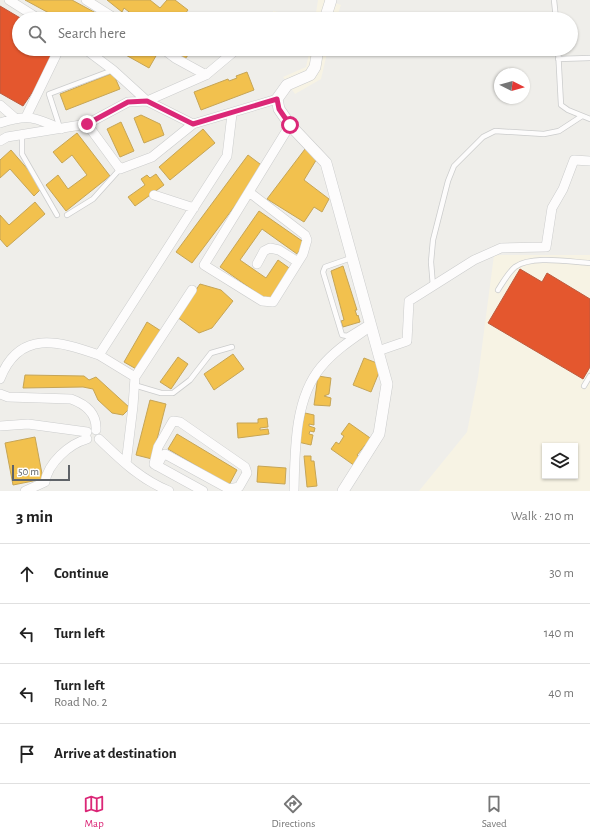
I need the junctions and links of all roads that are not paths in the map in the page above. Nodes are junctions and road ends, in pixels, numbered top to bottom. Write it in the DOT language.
graph roads {
  1 [pos="9,0"];
  2 [pos="86,0"];
  3 [pos="331,0"];
  4 [pos="554,0"];
  5 [pos="28,12"];
  6 [pos="105,12"];
  7 [pos="327,12"];
  8 [pos="555,12"];
  9 [pos="56,56"];
  10 [pos="94,56"];
  11 [pos="172,56"];
  12 [pos="229,56"];
  13 [pos="317,56"];
  14 [pos="590,58"];
  15 [pos="558,59"];
  16 [pos="113,70"];
  17 [pos="206,75"];
  18 [pos="277,99"];
  19 [pos="147,101"];
  20 [pos="0,105"];
  21 [pos="232,114"];
  22 [pos="26,116"];
  23 [pos="582,116"];
  24 [pos="15,118"];
  25 [pos="590,119"];
  26 [pos="0,123"];
  27 [pos="87,124"];
  28 [pos="193,124"];
  29 [pos="290,125"];
  30 [pos="61,129"];
  31 [pos="22,135"];
  32 [pos="0,141"];
  33 [pos="590,161"];
  34 [pos="120,169"];
  35 [pos="249,192"];
  36 [pos="154,195"];
  37 [pos="194,208"];
  38 [pos="67,215"];
  39 [pos="57,216"];
  40 [pos="353,257"];
  41 [pos="298,262"];
  42 [pos="590,263"];
  43 [pos="257,264"];
  44 [pos="433,286"];
  45 [pos="192,290"];
  46 [pos="498,290"];
  47 [pos="371,324"];
  48 [pos="232,347"];
  49 [pos="378,351"];
  50 [pos="99,355"];
  51 [pos="590,376"];
  52 [pos="0,379"];
  53 [pos="134,381"];
  54 [pos="584,386"];
  55 [pos="0,394"];
  56 [pos="0,426"];
  57 [pos="90,434"];
  58 [pos="126,464"];
  59 [pos="157,466"];
  60 [pos="25,491"];
  61 [pos="169,491"];
  62 [pos="203,491"];
  63 [pos="294,491"];
  64 [pos="343,491"];
  1 -- 5 [label="street"];
  2 -- 6 [label="street"];
  3 -- 7 [label="street"];
  4 -- 8 [label="lane"];
  9 -- 22 [label="street"];
  10 -- 16 [label="street"];
  11 -- 17 [label="street"];
  12 -- 17 [label="street"];
  13 -- 18 [label="street"];
  14 -- 15 [label="lane"];
  15 -- 23 [label="lane"];
  16 -- 19 [label="street"];
  16 -- 30 [label="lane"];
  17 -- 19 [label="street"];
  18 -- 21 [label="street"];
  18 -- 29 [label="street"];
  19 -- 27 [label="street"];
  19 -- 28 [label="street"];
  20 -- 24 [label="street"];
  21 -- 28 [label="street"];
  21 -- 37 [label="street"];
  22 -- 24 [label="street"];
  22 -- 30 [label="street"];
  23 -- 25 [label="lane"];
  23 -- 44 [label="lane"];
  24 -- 26 [label="street"];
  27 -- 30 [label="street"];
  27 -- 34 [label="street"];
  28 -- 34 [label="street"];
  29 -- 35 [label="street"];
  29 -- 40 [label="street"];
  30 -- 31 [label="street"];
  31 -- 32 [label="street"];
  31 -- 39 [label="lane"];
  33 -- 44 [label="street"];
  34 -- 38 [label="lane"];
  35 -- 41 [label="street"];
  35 -- 41 [label="street"];
  36 -- 37 [label="street"];
  37 -- 50 [label="street"];
  40 -- 47 [label="street"];
  40 -- 47 [label="lane"];
  41 -- 43 [label="street"];
  42 -- 46 [label="lane"];
  44 -- 49 [label="street"];
  45 -- 53 [label="street"];
  47 -- 49 [label="street"];
  47 -- 63 [label="street"];
  48 -- 53 [label="lane"];
  49 -- 64 [label="street"];
  50 -- 52 [label="street"];
  50 -- 53 [label="street"];
  51 -- 54 [label="lane"];
  53 -- 58 [label="street"];
  55 -- 57 [label="street"];
  56 -- 57 [label="street"];
  57 -- 58 [label="street"];
  57 -- 60 [label="street"];
  58 -- 61 [label="street"];
  59 -- 59 [label="street"];
  59 -- 62 [label="street"];
}
